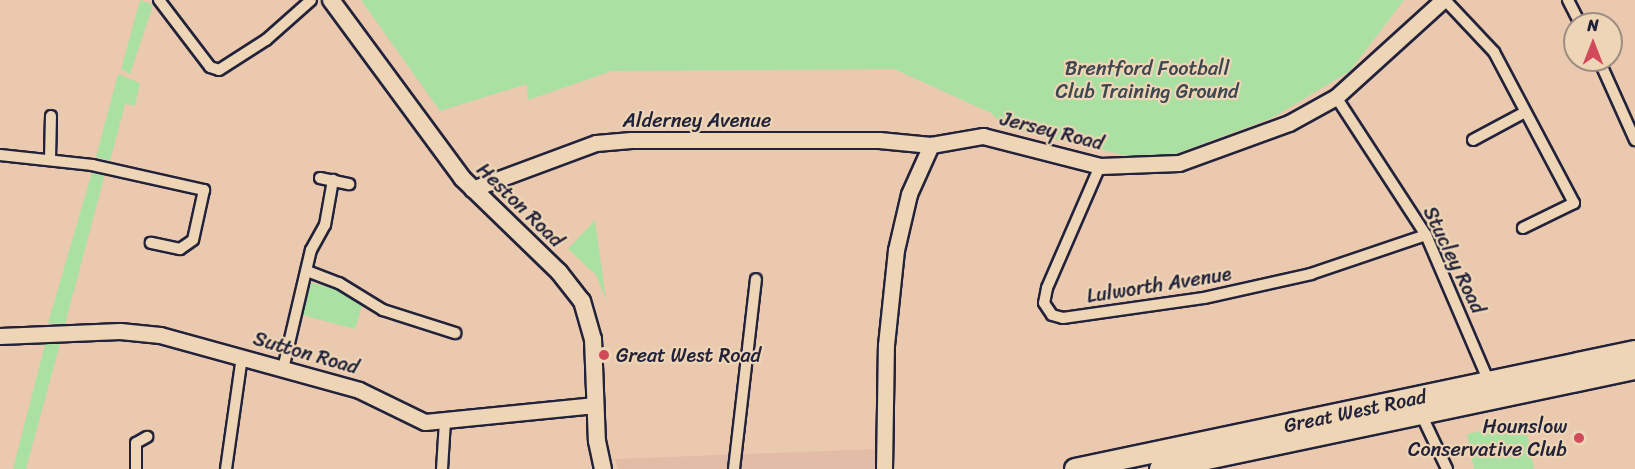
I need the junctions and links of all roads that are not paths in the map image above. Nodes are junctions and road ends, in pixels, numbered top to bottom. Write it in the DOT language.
graph roads {
  1 [pos="159,0"];
  2 [pos="310,0"];
  3 [pos="331,0"];
  4 [pos="1444,0"];
  5 [pos="1604,72"];
  6 [pos="1336,97"];
  7 [pos="1525,112"];
  8 [pos="51,116"];
  9 [pos="1473,140"];
  10 [pos="1635,140"];
  11 [pos="931,145"];
  12 [pos="0,155"];
  13 [pos="50,159"];
  14 [pos="1100,166"];
  15 [pos="320,178"];
  16 [pos="333,180"];
  17 [pos="349,184"];
  18 [pos="472,189"];
  19 [pos="1523,228"];
  20 [pos="1426,235"];
  21 [pos="151,243"];
  22 [pos="307,271"];
  23 [pos="756,279"];
  24 [pos="454,333"];
  25 [pos="0,336"];
  26 [pos="1635,351"];
  27 [pos="242,357"];
  28 [pos="283,369"];
  29 [pos="1635,369"];
  30 [pos="1490,384"];
  31 [pos="595,405"];
  32 [pos="1421,414"];
  33 [pos="445,421"];
  34 [pos="147,437"];
  35 [pos="136,469"];
  36 [pos="225,469"];
  37 [pos="442,469"];
  38 [pos="603,469"];
  39 [pos="734,469"];
  40 [pos="884,469"];
  41 [pos="1075,469"];
  42 [pos="1160,469"];
  43 [pos="1447,469"];
  1 -- 2 [label="street"];
  3 -- 18 [label="main road, Heston Road"];
  4 -- 6 [label="street, Jersey Road"];
  4 -- 7 [label="street"];
  5 -- 10 [label="street"];
  6 -- 14 [label="street, Jersey Road"];
  6 -- 20 [label="street, Stucley Road"];
  7 -- 9 [label="street"];
  7 -- 19 [label="street"];
  8 -- 13 [label="street"];
  11 -- 14 [label="street, Jersey Road"];
  11 -- 18 [label="street, Alderney Avenue"];
  11 -- 40 [label="street"];
  12 -- 13 [label="street"];
  13 -- 21 [label="street"];
  14 -- 20 [label="street, Lulworth Avenue"];
  15 -- 16 [label="street"];
  16 -- 17 [label="street"];
  16 -- 22 [label="street"];
  18 -- 31 [label="main road, Heston Road"];
  20 -- 30 [label="street, Stucley Road"];
  22 -- 24 [label="street"];
  22 -- 28 [label="street"];
  23 -- 39 [label="street"];
  25 -- 27 [label="street, Sutton Road"];
  26 -- 30 [label="highway, Great West Road"];
  27 -- 28 [label="street, Sutton Road"];
  27 -- 36 [label="street"];
  28 -- 33 [label="street, Sutton Road"];
  29 -- 32 [label="highway, Great West Road"];
  30 -- 41 [label="highway, Great West Road"];
  31 -- 33 [label="street, Sutton Road"];
  31 -- 38 [label="main road, Heston Road"];
  32 -- 42 [label="highway, Great West Road"];
  32 -- 43 [label="street"];
  33 -- 37 [label="street"];
  34 -- 35 [label="street"];
}
